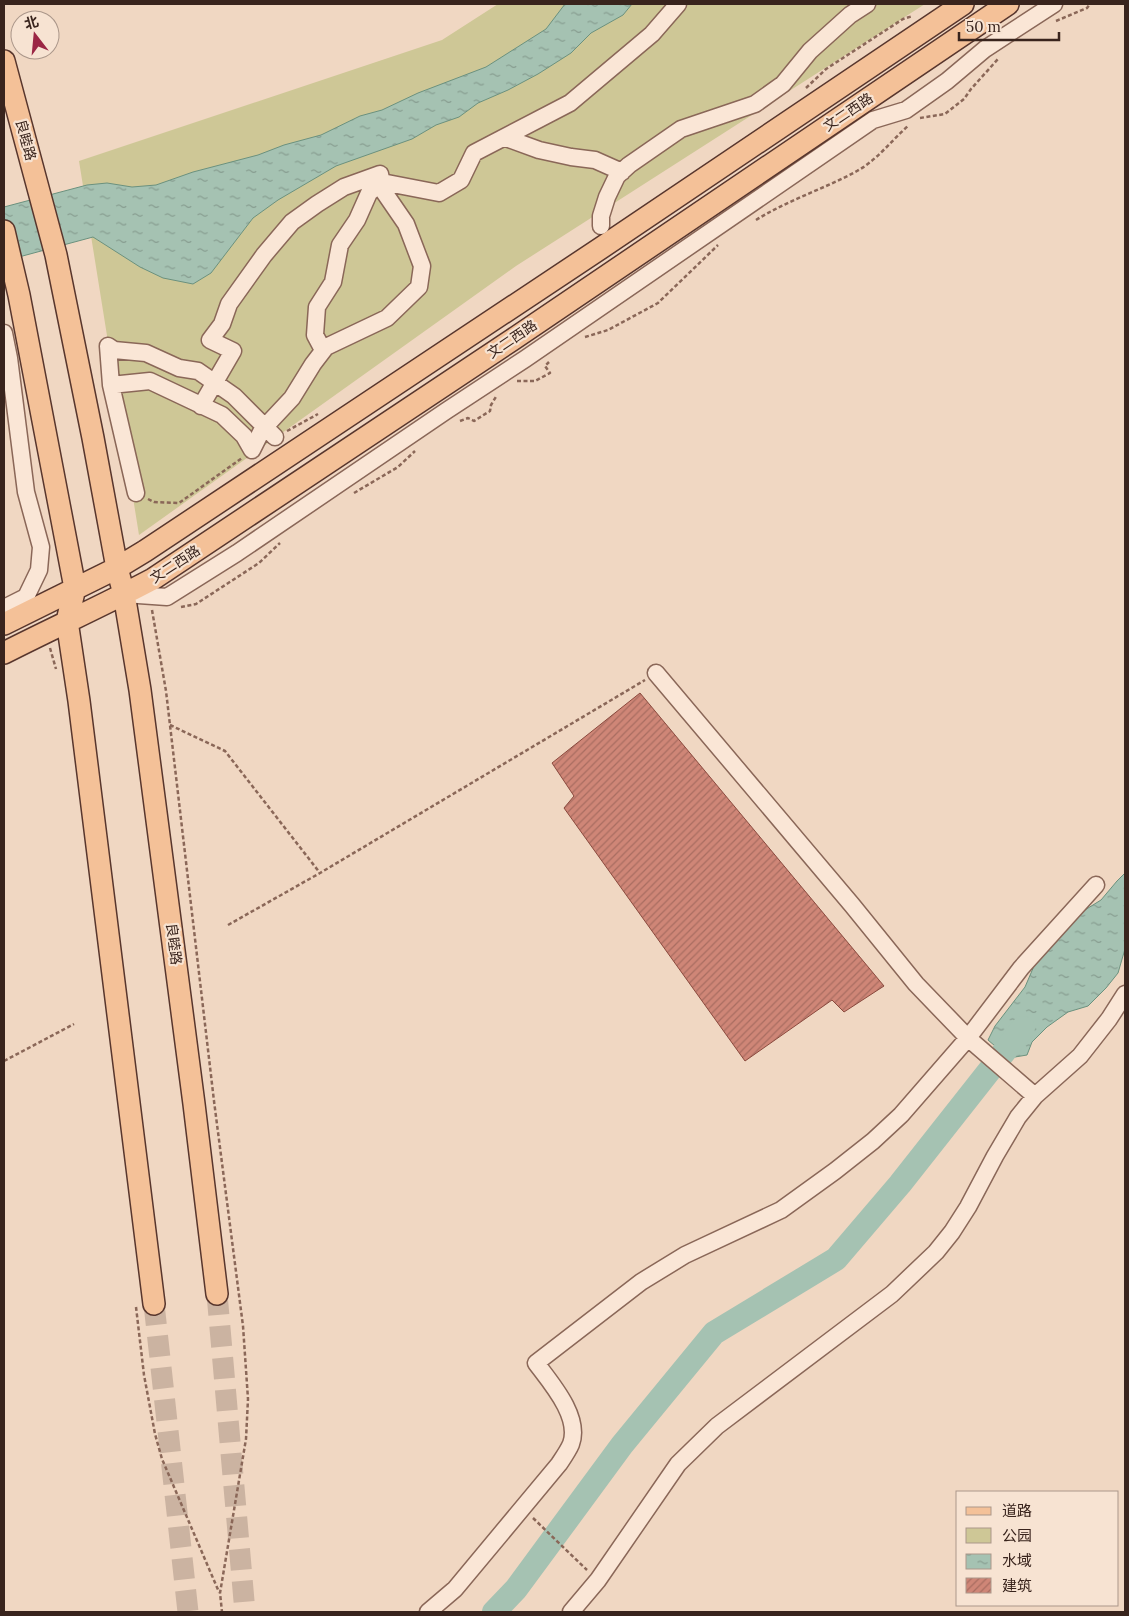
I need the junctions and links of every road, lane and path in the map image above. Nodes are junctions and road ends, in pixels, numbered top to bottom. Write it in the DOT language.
graph roads {
  1 [pos="678,4"];
  2 [pos="963,4"];
  3 [pos="1008,4"];
  4 [pos="1054,4"];
  5 [pos="1090,4"];
  6 [pos="859,6"];
  7 [pos="921,13"];
  8 [pos="1054,22"];
  9 [pos="998,58"];
  10 [pos="4,60"];
  11 [pos="806,88"];
  12 [pos="506,138"];
  13 [pos="622,172"];
  14 [pos="382,182"];
  15 [pos="754,221"];
  16 [pos="601,226"];
  17 [pos="4,231"];
  18 [pos="722,241"];
  19 [pos="4,333"];
  20 [pos="577,339"];
  21 [pos="323,350"];
  22 [pos="550,361"];
  23 [pos="7,370"];
  24 [pos="513,381"];
  25 [pos="214,382"];
  26 [pos="111,385"];
  27 [pos="499,387"];
  28 [pos="201,406"];
  29 [pos="322,412"];
  30 [pos="456,422"];
  31 [pos="270,432"];
  32 [pos="252,450"];
  33 [pos="416,450"];
  34 [pos="136,493"];
  35 [pos="350,494"];
  36 [pos="281,542"];
  37 [pos="117,568"];
  38 [pos="75,588"];
  39 [pos="124,594"];
  40 [pos="178,607"];
  41 [pos="4,608"];
  42 [pos="152,610"];
  43 [pos="158,610"];
  44 [pos="67,621"];
  45 [pos="4,624"];
  46 [pos="4,653"];
  47 [pos="656,673"];
  48 [pos="170,725"];
  49 [pos="320,873"];
  50 [pos="1096,885"];
  51 [pos="228,926"];
  52 [pos="1125,994"];
  53 [pos="74,1024"];
  54 [pos="969,1038"];
  55 [pos="4,1060"];
  56 [pos="1034,1095"];
  57 [pos="217,1294"];
  58 [pos="154,1304"];
  59 [pos="523,1508"];
  60 [pos="598,1580"];
  61 [pos="220,1593"];
  62 [pos="222,1612"];
  63 [pos="428,1612"];
  64 [pos="570,1612"];
  1 -- 12 [label="street"];
  2 -- 37 [label="main road, 文二西路"];
  3 -- 39 [label="main road, 文二西路"];
  4 -- 39 [label="street"];
  5 -- 8 [label="path"];
  6 -- 13 [label="street"];
  7 -- 11 [label="path"];
  9 -- 15 [label="path"];
  10 -- 37 [label="main road, 良睦路"];
  12 -- 13 [label="street"];
  12 -- 14 [label="street"];
  13 -- 16 [label="street"];
  14 -- 21 [label="street"];
  14 -- 21 [label="street"];
  14 -- 25 [label="street"];
  17 -- 38 [label="main road"];
  18 -- 20 [label="path"];
  19 -- 23 [label="street"];
  21 -- 31 [label="street"];
  22 -- 24 [label="path"];
  23 -- 41 [label="street"];
  25 -- 26 [label="street"];
  25 -- 28 [label="street"];
  25 -- 31 [label="street"];
  26 -- 28 [label="street"];
  26 -- 34 [label="street"];
  27 -- 30 [label="path"];
  28 -- 32 [label="street"];
  29 -- 31 [label="path"];
  31 -- 32 [label="street"];
  32 -- 34 [label="path"];
  33 -- 35 [label="path"];
  36 -- 40 [label="path"];
  37 -- 38 [label="main road, 文二西路"];
  37 -- 39 [label="main road, 良睦路"];
  38 -- 44 [label="main road"];
  38 -- 45 [label="main road, 文二西路"];
  39 -- 44 [label="main road, 文二西路"];
  39 -- 57 [label="main road, 良睦路"];
  42 -- 43 [label="path"];
  44 -- 46 [label="main road, 文二西路"];
  44 -- 58 [label="main road"];
  47 -- 49 [label="path"];
  47 -- 54 [label="street"];
  48 -- 49 [label="path"];
  49 -- 51 [label="path"];
  50 -- 54 [label="street"];
  52 -- 56 [label="street"];
  53 -- 55 [label="path"];
  54 -- 56 [label="street"];
  54 -- 59 [label="street"];
  56 -- 60 [label="street"];
  59 -- 60 [label="path"];
  59 -- 63 [label="street"];
  60 -- 64 [label="street"];
  61 -- 62 [label="path"];
}
